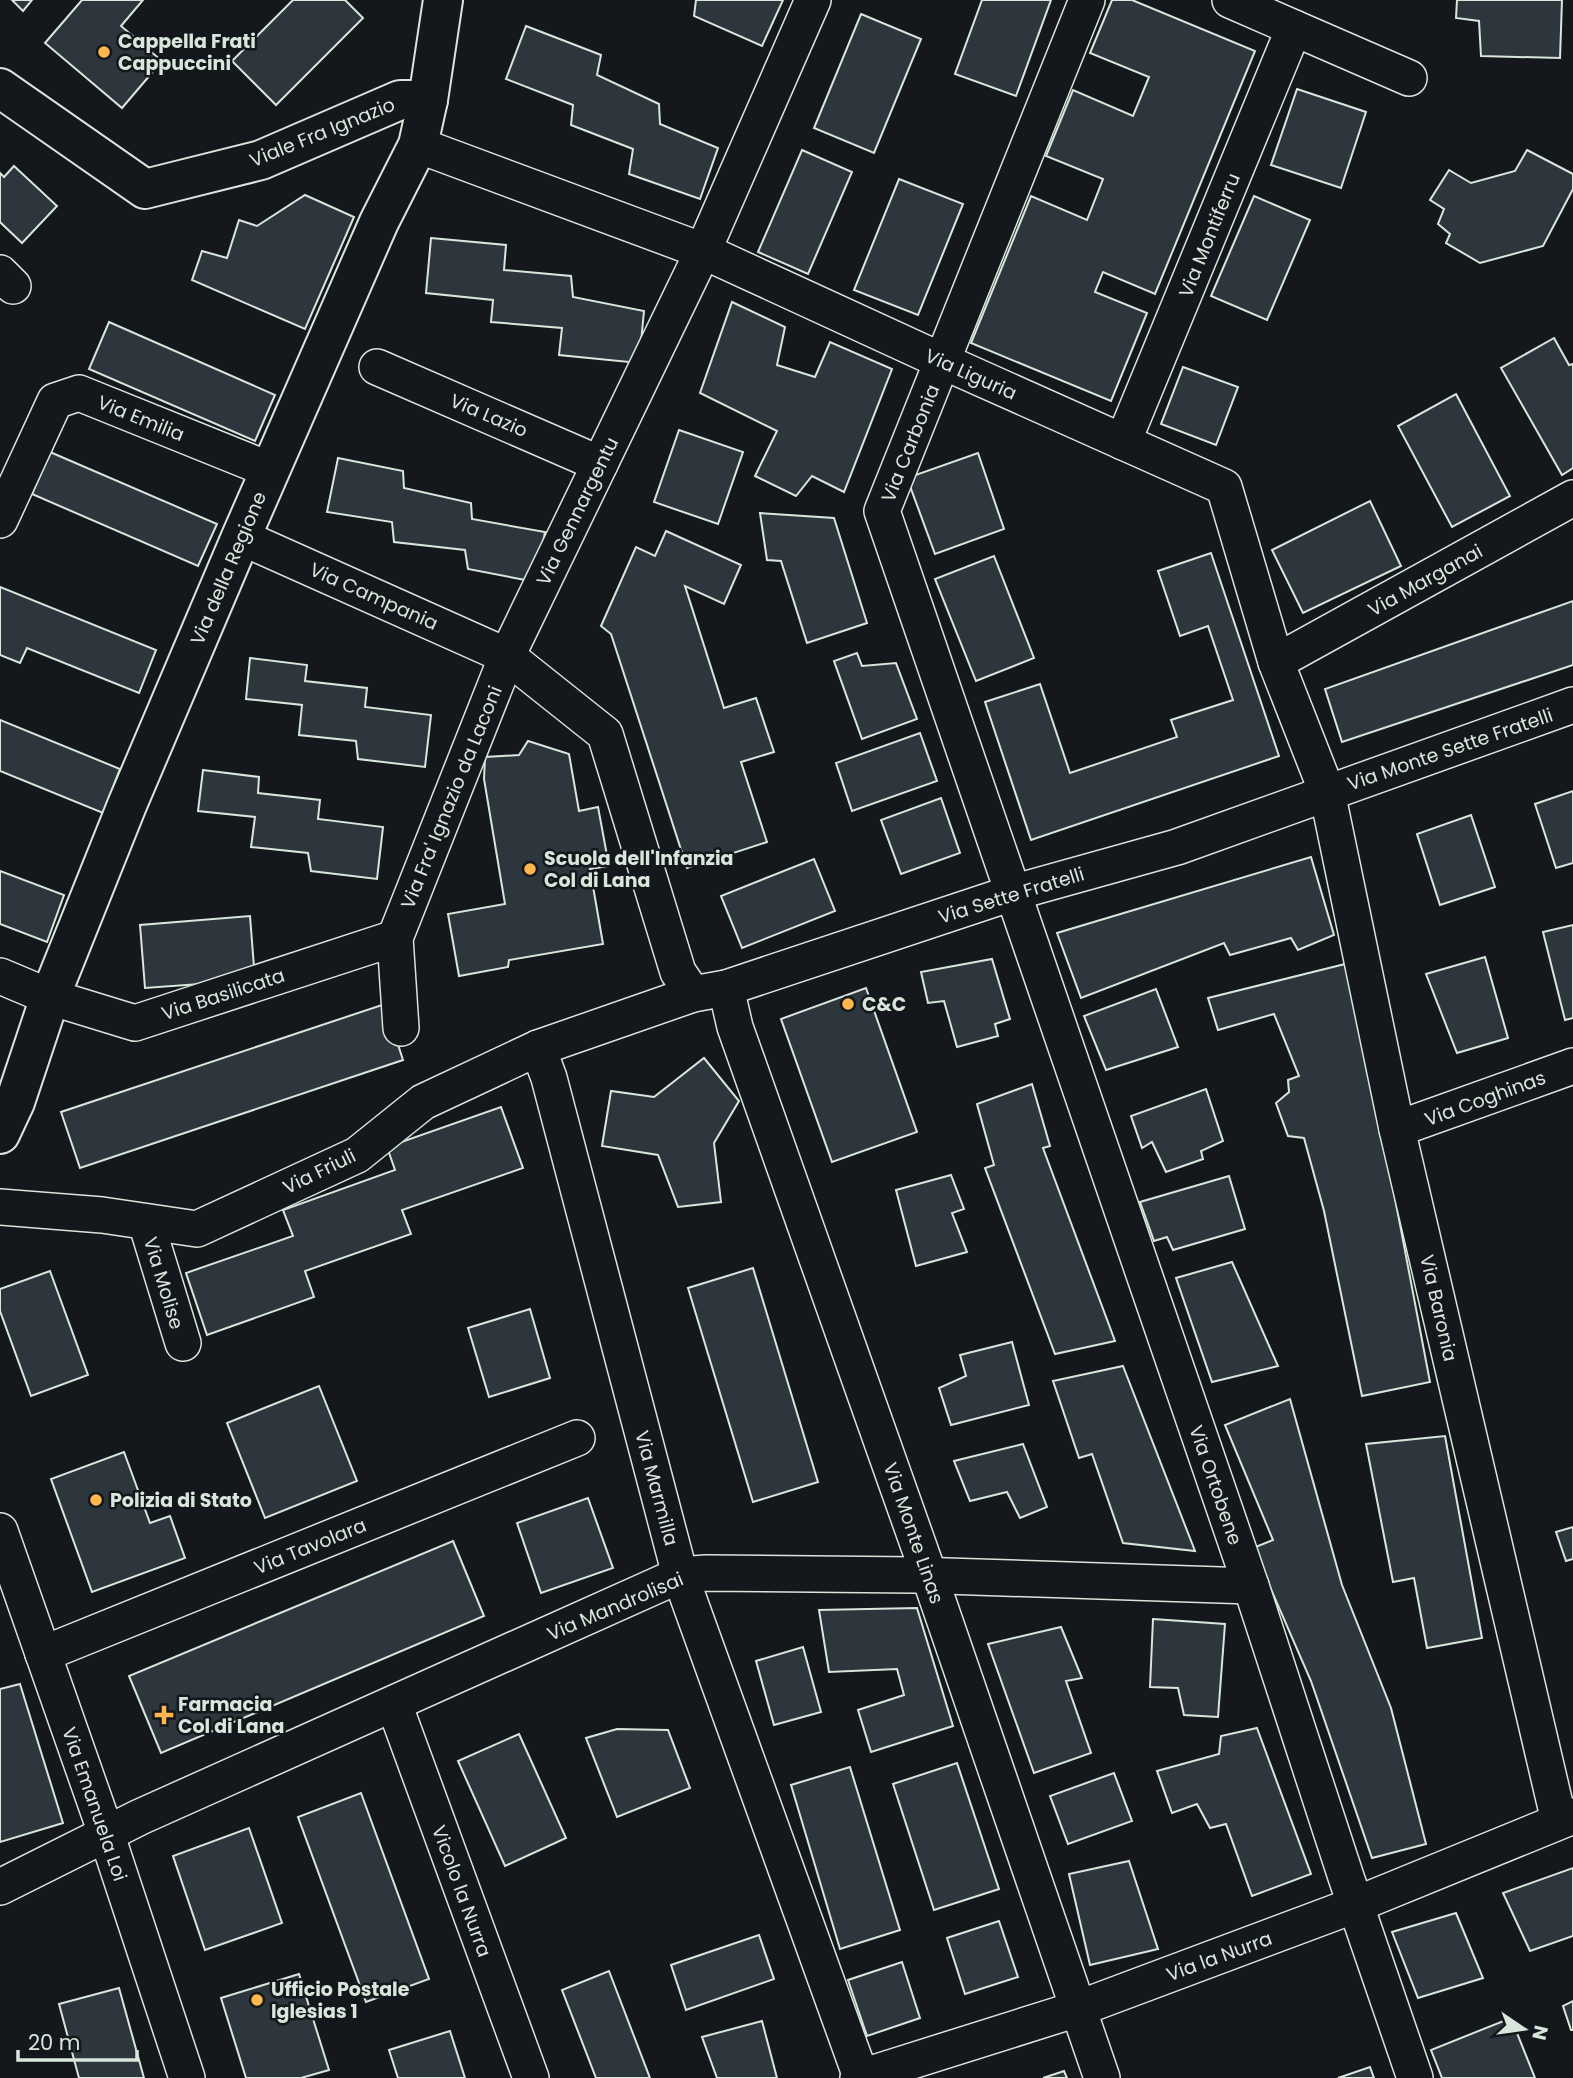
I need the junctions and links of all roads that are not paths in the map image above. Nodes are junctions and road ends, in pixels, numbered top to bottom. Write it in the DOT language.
graph roads {
  1 [pos="444,0"];
  2 [pos="813,0"];
  3 [pos="1087,0"];
  4 [pos="1230,0"];
  5 [pos="1294,28"];
  6 [pos="1409,78"];
  7 [pos="0,88"];
  8 [pos="428,100"];
  9 [pos="418,145"];
  10 [pos="703,251"];
  11 [pos="942,361"];
  12 [pos="377,367"];
  13 [pos="1123,442"];
  14 [pos="600,464"];
  15 [pos="270,470"];
  16 [pos="1573,498"];
  17 [pos="0,520"];
  18 [pos="241,537"];
  19 [pos="507,656"];
  20 [pos="1276,662"];
  21 [pos="1573,705"];
  22 [pos="1327,792"];
  23 [pos="1012,893"];
  24 [pos="395,938"];
  25 [pos="0,976"];
  26 [pos="710,991"];
  27 [pos="50,997"];
  28 [pos="401,1028"];
  29 [pos="538,1048"];
  30 [pos="1573,1066"];
  31 [pos="1397,1129"];
  32 [pos="0,1133"];
  33 [pos="0,1207"];
  34 [pos="146,1222"];
  35 [pos="183,1343"];
  36 [pos="577,1438"];
  37 [pos="0,1531"];
  38 [pos="680,1575"];
  39 [pos="929,1575"];
  40 [pos="1251,1586"];
  41 [pos="43,1654"];
  42 [pos="394,1704"];
  43 [pos="1566,1819"];
  44 [pos="106,1833"];
  45 [pos="0,1887"];
  46 [pos="1355,1905"];
  47 [pos="1077,2009"];
  48 [pos="860,2077"];
  49 [pos="187,2078"];
  50 [pos="531,2078"];
  51 [pos="1102,2078"];
  52 [pos="1415,2078"];
  1 -- 8 [label="street, Via della Regione"];
  2 -- 10 [label="street, Via Gennargentu"];
  3 -- 11 [label="street, Via Carbonia"];
  4 -- 5 [label="street"];
  5 -- 6 [label="street"];
  5 -- 13 [label="street, Via Montiferru"];
  7 -- 8 [label="street, Viale Fra Ignazio"];
  8 -- 9 [label="street, Via della Regione"];
  9 -- 10 [label="street, Via Liguria"];
  9 -- 15 [label="street, Via della Regione"];
  10 -- 11 [label="street, Via Liguria"];
  10 -- 14 [label="street, Via Gennargentu"];
  11 -- 13 [label="street, Via Liguria"];
  11 -- 23 [label="street, Via Carbonia"];
  12 -- 14 [label="street, Via Lazio"];
  13 -- 20 [label="street, Via Liguria"];
  14 -- 19 [label="street, Via Gennargentu"];
  15 -- 17 [label="street, Via Emilia"];
  15 -- 18 [label="street, Via della Regione"];
  16 -- 20 [label="street, Via Marganai"];
  18 -- 19 [label="street, Via Campania"];
  18 -- 27 [label="street, Via della Regione"];
  19 -- 24 [label="street, Via Fra' Ignazio da Laconi"];
  19 -- 26 [label="street"];
  20 -- 22 [label="street, Via Liguria"];
  21 -- 22 [label="street, Via Monte Sette Fratelli"];
  22 -- 23 [label="street, Via Sette Fratelli"];
  22 -- 31 [label="street, Via Baronia"];
  23 -- 26 [label="street, Via Sette Fratelli"];
  23 -- 40 [label="street, Via Ortobene"];
  24 -- 27 [label="street, Via Basilicata"];
  24 -- 28 [label="street"];
  25 -- 27 [label="street, Via Basilicata"];
  26 -- 29 [label="street, Via Friuli"];
  26 -- 39 [label="street, Via Monte Linas"];
  27 -- 32 [label="street, Via della Regione"];
  29 -- 34 [label="street, Via Friuli"];
  29 -- 38 [label="street, Via Marmilla"];
  30 -- 31 [label="street, Via Coghinas"];
  31 -- 43 [label="street, Via Baronia"];
  33 -- 34 [label="street, Via Friuli"];
  34 -- 35 [label="street, Via Molise"];
  36 -- 41 [label="street, Via Tavolara"];
  37 -- 41 [label="street, Via Emanuela Loi"];
  38 -- 39 [label="street, Via Mandrolisai"];
  38 -- 42 [label="street, Via Mandrolisai"];
  38 -- 48 [label="street, Via Marmilla"];
  39 -- 40 [label="street, Via Mandrolisai"];
  39 -- 47 [label="street, Via Monte Linas"];
  40 -- 46 [label="street, Via Ortobene"];
  41 -- 44 [label="street, Via Emanuela Loi"];
  42 -- 44 [label="street, Via Mandrolisai"];
  42 -- 50 [label="street, Vicolo la Nurra"];
  43 -- 46 [label="street, Via la Nurra"];
  44 -- 45 [label="street, Via Mandrolisai"];
  44 -- 49 [label="street, Via Emanuela Loi"];
  46 -- 47 [label="street, Via la Nurra"];
  46 -- 52 [label="street, Via Ortobene"];
  47 -- 48 [label="street, Via la Nurra"];
  47 -- 51 [label="street, Via Monte Linas"];
}
